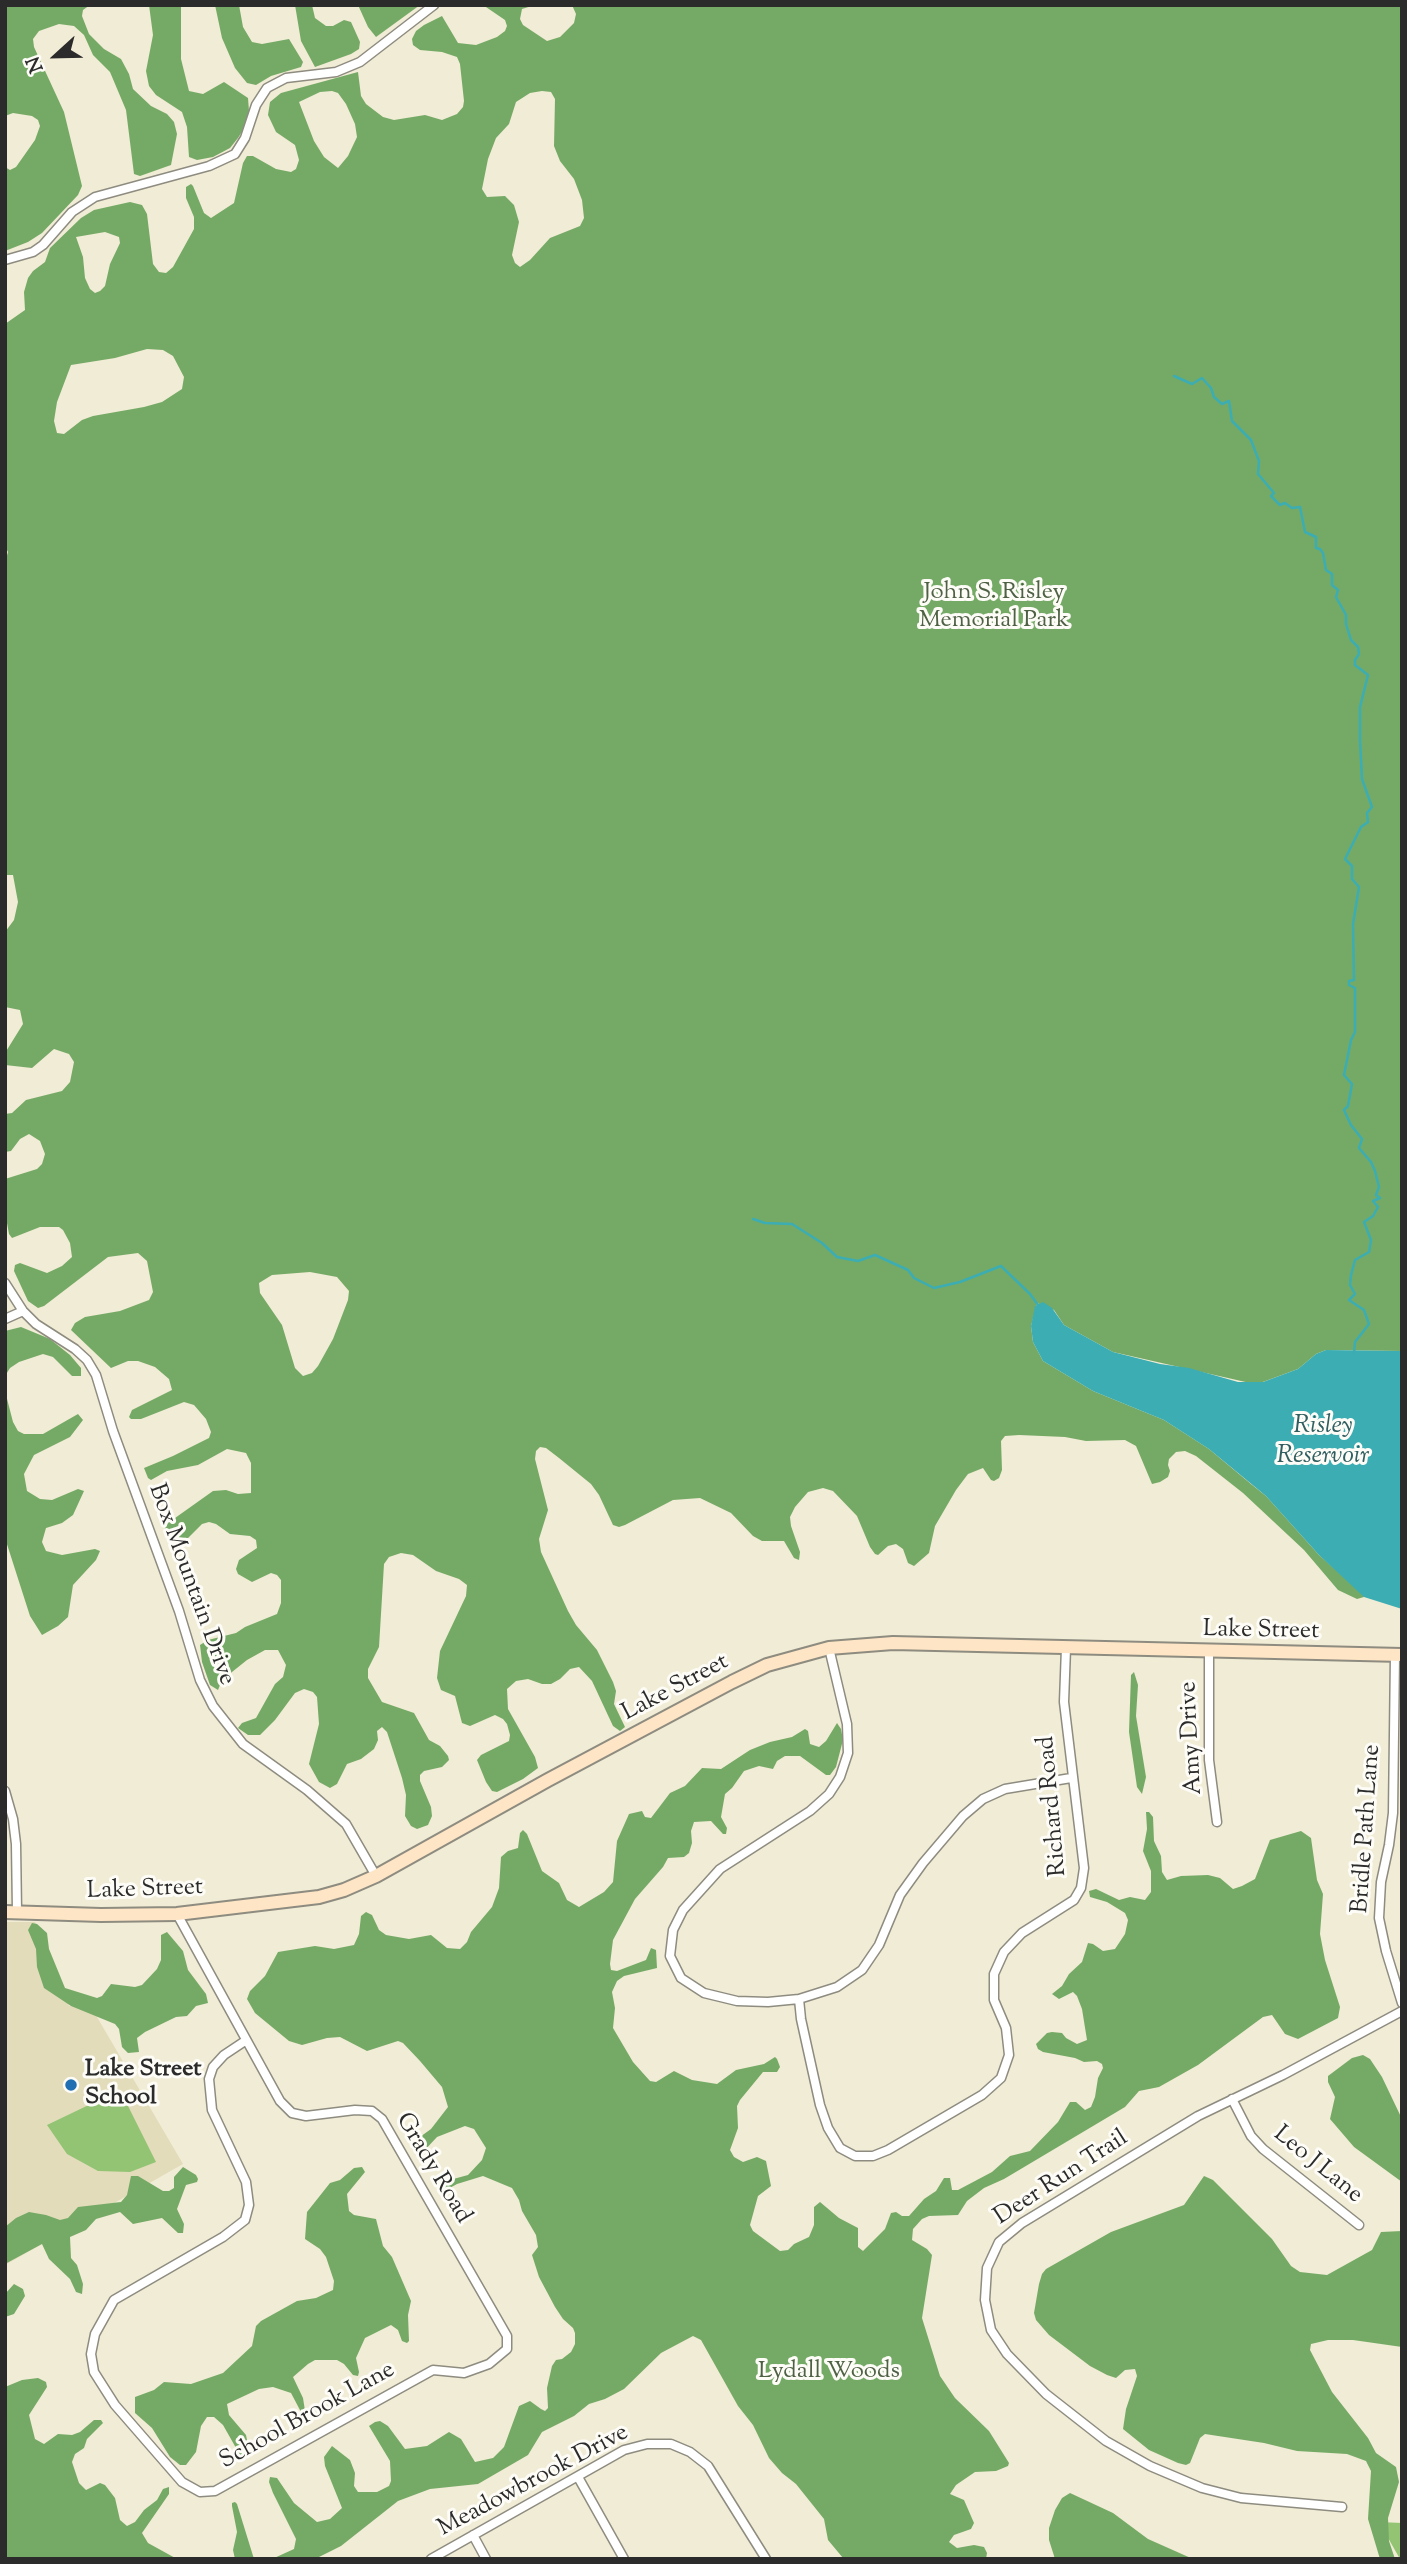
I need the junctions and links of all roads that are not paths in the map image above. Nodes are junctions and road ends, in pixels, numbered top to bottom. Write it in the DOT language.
graph roads {
  1 [pos="434,5"];
  2 [pos="5,260"];
  3 [pos="5,1283"];
  4 [pos="23,1311"];
  5 [pos="5,1319"];
  6 [pos="829,1648"];
  7 [pos="1066,1648"];
  8 [pos="1209,1652"];
  9 [pos="1398,1655"];
  10 [pos="1072,1778"];
  11 [pos="5,1791"];
  12 [pos="1217,1822"];
  13 [pos="376,1876"];
  14 [pos="11,1912"];
  15 [pos="177,1914"];
  16 [pos="799,1999"];
  17 [pos="1402,2003"];
  18 [pos="1402,2011"];
  19 [pos="245,2041"];
  20 [pos="1232,2099"];
  21 [pos="1359,2225"];
  22 [pos="507,2336"];
  23 [pos="578,2477"];
  24 [pos="1342,2507"];
  25 [pos="473,2535"];
  26 [pos="431,2559"];
  27 [pos="486,2559"];
  28 [pos="624,2559"];
  29 [pos="766,2559"];
  1 -- 2 [label="street"];
  3 -- 4 [label="street, Box Mountain Drive"];
  4 -- 5 [label="street"];
  4 -- 13 [label="street, Box Mountain Drive"];
  6 -- 7 [label="main road, Lake Street"];
  6 -- 13 [label="main road, Lake Street"];
  6 -- 16 [label="street"];
  7 -- 8 [label="main road, Lake Street"];
  7 -- 10 [label="street, Richard Road"];
  8 -- 9 [label="main road, Lake Street"];
  8 -- 12 [label="street, Amy Drive"];
  9 -- 17 [label="street, Bridle Path Lane"];
  10 -- 16 [label="street"];
  10 -- 16 [label="street, Richard Road"];
  11 -- 14 [label="street"];
  13 -- 15 [label="main road, Lake Street"];
  14 -- 15 [label="main road, Lake Street"];
  15 -- 19 [label="street, Grady Road"];
  18 -- 20 [label="street, Deer Run Trail"];
  19 -- 22 [label="street, Grady Road"];
  19 -- 22 [label="street, School Brook Lane"];
  20 -- 21 [label="street, Leo J Lane"];
  20 -- 24 [label="street, Deer Run Trail"];
  23 -- 25 [label="street, Meadowbrook Drive"];
  23 -- 28 [label="street"];
  23 -- 29 [label="street, Meadowbrook Drive"];
  25 -- 26 [label="street, Meadowbrook Drive"];
  25 -- 27 [label="street"];
}
